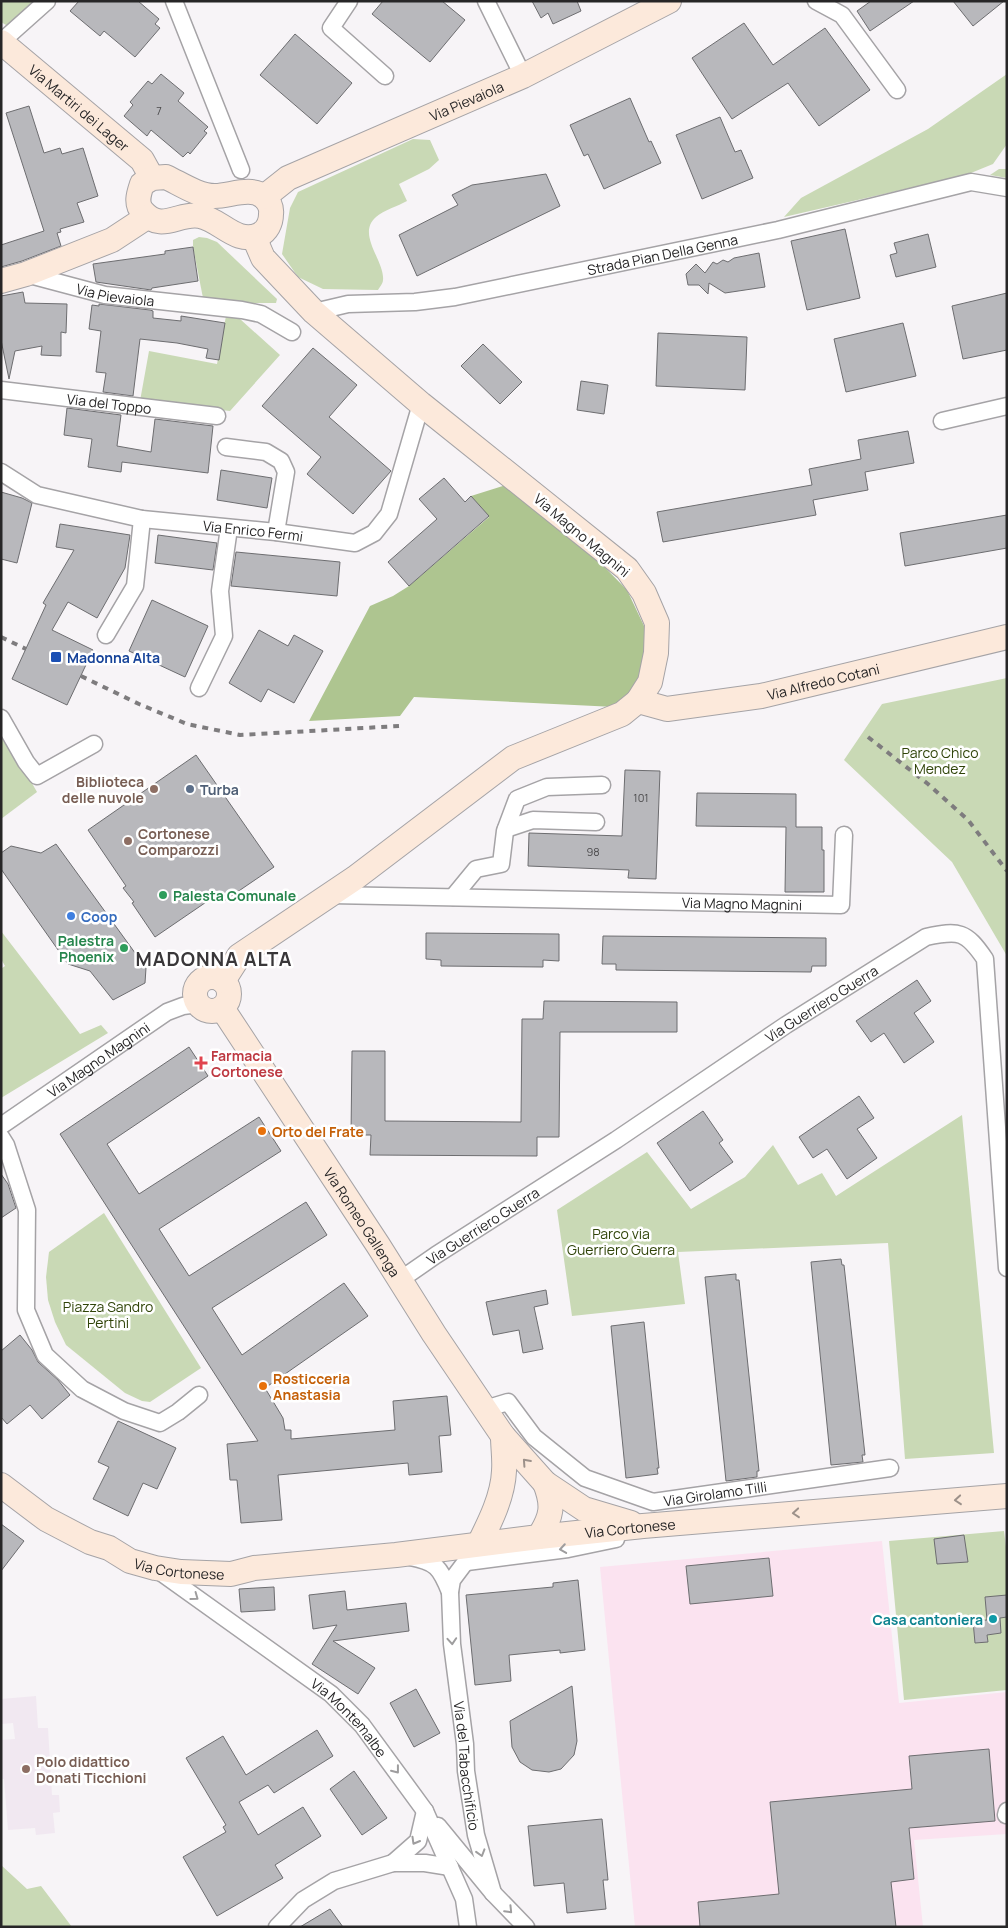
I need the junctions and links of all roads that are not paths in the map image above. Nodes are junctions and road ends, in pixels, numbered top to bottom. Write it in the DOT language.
graph roads {
  1 [pos="47,1"];
  2 [pos="174,1"];
  3 [pos="349,1"];
  4 [pos="486,1"];
  5 [pos="669,1"];
  6 [pos="816,1"];
  7 [pos="1,42"];
  8 [pos="385,76"];
  9 [pos="523,76"];
  10 [pos="897,90"];
  11 [pos="241,170"];
  12 [pos="152,178"];
  13 [pos="1007,188"];
  14 [pos="264,197"];
  15 [pos="147,217"];
  16 [pos="254,238"];
  17 [pos="26,274"];
  18 [pos="1,281"];
  19 [pos="314,312"];
  20 [pos="292,332"];
  21 [pos="1,390"];
  22 [pos="421,404"];
  23 [pos="1007,406"];
  24 [pos="217,416"];
  25 [pos="942,421"];
  26 [pos="226,446"];
  27 [pos="1,472"];
  28 [pos="142,519"];
  29 [pos="229,528"];
  30 [pos="276,532"];
  31 [pos="106,635"];
  32 [pos="1007,637"];
  33 [pos="199,688"];
  34 [pos="638,701"];
  35 [pos="1,718"];
  36 [pos="94,744"];
  37 [pos="602,785"];
  38 [pos="596,822"];
  39 [pos="506,829"];
  40 [pos="844,835"];
  41 [pos="331,895"];
  42 [pos="453,897"];
  43 [pos="223,981"];
  44 [pos="198,1004"];
  45 [pos="222,1008"];
  46 [pos="1,1126"];
  47 [pos="1,1137"];
  48 [pos="1007,1268"];
  49 [pos="400,1280"];
  50 [pos="199,1395"];
  51 [pos="485,1410"];
  52 [pos="503,1436"];
  53 [pos="890,1468"];
  54 [pos="545,1483"];
  55 [pos="1,1485"];
  56 [pos="1007,1496"];
  57 [pos="643,1526"];
  58 [pos="539,1537"];
  59 [pos="109,1548"];
  60 [pos="465,1551"];
  61 [pos="396,1555"];
  62 [pos="155,1568"];
  63 [pos="254,1568"];
  64 [pos="450,1592"];
  65 [pos="425,1811"];
  66 [pos="393,1863"];
  67 [pos="450,1867"];
  68 [pos="493,1893"];
  69 [pos="278,1927"];
  70 [pos="468,1927"];
  71 [pos="526,1927"];
  1 -- 7 [label="street, Via Martiri dei Lager"];
  2 -- 11 [label="street"];
  3 -- 8 [label="street"];
  4 -- 9 [label="street"];
  5 -- 9 [label="street, Via Pievaiola"];
  6 -- 10 [label="street"];
  7 -- 12 [label="street, Via Martiri dei Lager"];
  9 -- 14 [label="street, Via Pievaiola"];
  12 -- 14 [label="street"];
  12 -- 15 [label="street"];
  13 -- 19 [label="street, Strada Pian Della Genna"];
  14 -- 16 [label="street"];
  15 -- 16 [label="street"];
  15 -- 17 [label="street, Via Pievaiola"];
  16 -- 19 [label="street, Via Magno Magnini"];
  17 -- 18 [label="street, Via Pievaiola"];
  17 -- 20 [label="street, Via Pievaiola"];
  19 -- 22 [label="street, Via Magno Magnini"];
  21 -- 24 [label="street, Via del Toppo"];
  22 -- 30 [label="street, Via Enrico Fermi"];
  22 -- 34 [label="street, Via Magno Magnini"];
  23 -- 25 [label="street"];
  26 -- 30 [label="street"];
  27 -- 28 [label="street, Via Enrico Fermi"];
  28 -- 29 [label="street, Via Enrico Fermi"];
  28 -- 31 [label="street"];
  29 -- 30 [label="street, Via Enrico Fermi"];
  29 -- 33 [label="street"];
  32 -- 34 [label="street, Via Alfredo Cotani"];
  34 -- 41 [label="street, Via Magno Magnini"];
  35 -- 36 [label="street"];
  37 -- 39 [label="street"];
  38 -- 39 [label="street"];
  39 -- 42 [label="street"];
  40 -- 42 [label="street, Via Magno Magnini"];
  41 -- 42 [label="street, Via Magno Magnini"];
  41 -- 43 [label="street, Via Magno Magnini"];
  43 -- 44 [label="street"];
  43 -- 45 [label="street"];
  44 -- 45 [label="street, Via Magno Magnini"];
  44 -- 46 [label="street, Via Magno Magnini"];
  45 -- 49 [label="street, Via Romeo Gallenga"];
  47 -- 50 [label="street"];
  48 -- 49 [label="street, Via Guerriero Guerra"];
  49 -- 51 [label="street, Via Romeo Gallenga"];
  51 -- 52 [label="street, Via Romeo Gallenga"];
  51 -- 53 [label="street, Via Girolamo Tilli"];
  54 -- 52 [label="street, Via Romeo Gallenga, one-way"];
  52 -- 60 [label="street"];
  54 -- 57 [label="street, Via Romeo Gallenga"];
  54 -- 58 [label="street, Via Romeo Gallenga"];
  55 -- 59 [label="street, Via Cortonese"];
  56 -- 57 [label="street, Via Cortonese, one-way"];
  57 -- 58 [label="street, Via Cortonese"];
  57 -- 60 [label="street, one-way"];
  58 -- 60 [label="street, Via Cortonese"];
  59 -- 62 [label="street, Via Cortonese"];
  59 -- 63 [label="street, Via Cortonese"];
  60 -- 61 [label="street, Via Cortonese"];
  60 -- 64 [label="street, Via del Tabacchificio"];
  61 -- 63 [label="street, Via Cortonese"];
  61 -- 64 [label="street, Via del Tabacchificio"];
  62 -- 63 [label="street, Via Cortonese"];
  62 -- 65 [label="street, Via Montemalbe, one-way"];
  64 -- 68 [label="street, Via del Tabacchificio, one-way"];
  65 -- 66 [label="street, one-way"];
  65 -- 67 [label="street, Via Montemalbe"];
  65 -- 68 [label="street"];
  66 -- 67 [label="street"];
  66 -- 69 [label="street"];
  67 -- 70 [label="street, Via Montemalbe"];
  68 -- 71 [label="street, Via del Tabacchificio, one-way"];
}
